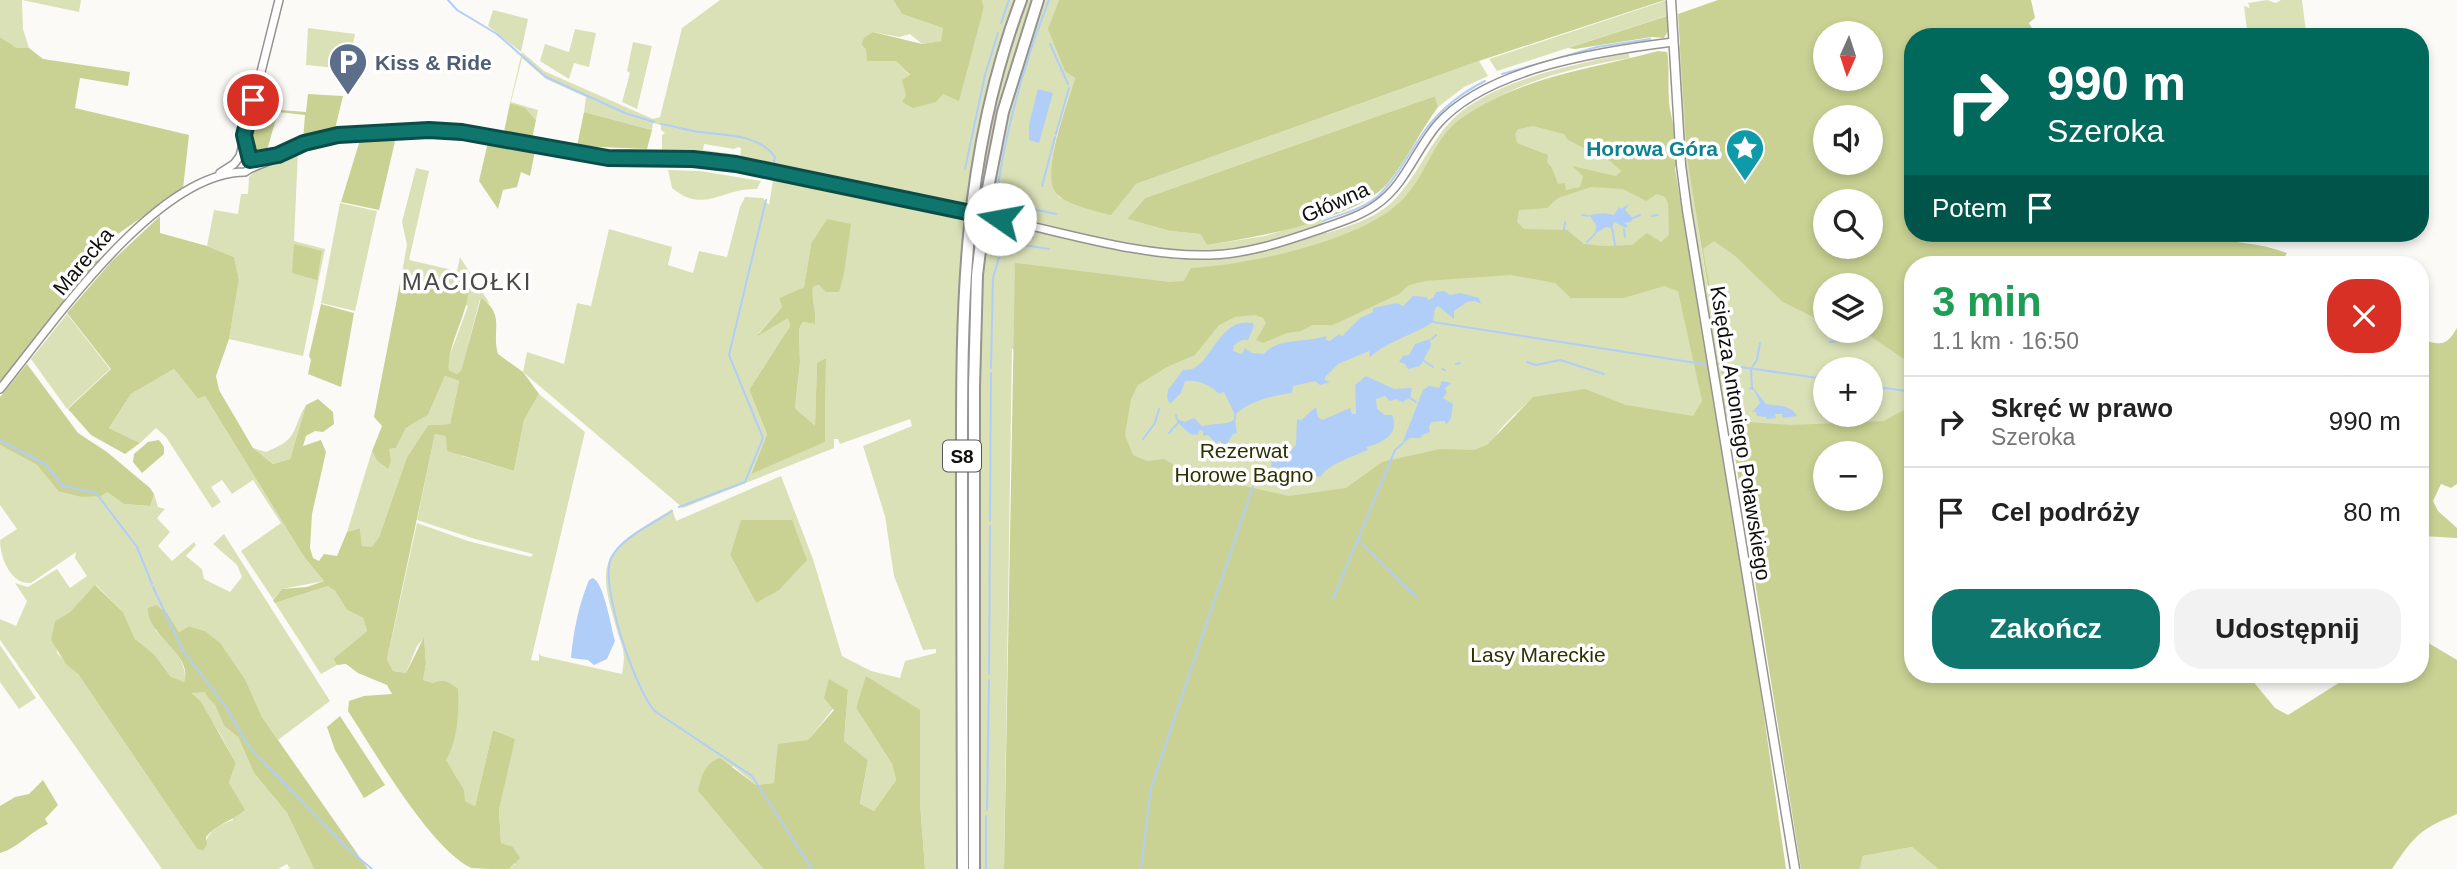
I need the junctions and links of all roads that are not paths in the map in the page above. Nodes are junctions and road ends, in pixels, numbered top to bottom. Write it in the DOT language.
graph roads {
  1 [pos="279,0"];
  2 [pos="1021,0"];
  3 [pos="1038,0"];
  4 [pos="1671,0"];
  5 [pos="1673,41"];
  6 [pos="247,160"];
  7 [pos="236,167"];
  8 [pos="0,389"];
  9 [pos="963,869"];
  10 [pos="974,869"];
  11 [pos="1795,869"];
  1 -- 6 [label="street"];
  2 -- 9 [label="highway, S8"];
  3 -- 10 [label="highway, S8"];
  4 -- 5 [label="main road, Księdza Antoniego Poławskiego"];
  5 -- 6 [label="street, Główna, bridge"];
  5 -- 11 [label="main road, Księdza Antoniego Poławskiego"];
  6 -- 7 [label="street"];
  6 -- 7 [label="street, Główna"];
  7 -- 8 [label="street, Marecka"];
}
